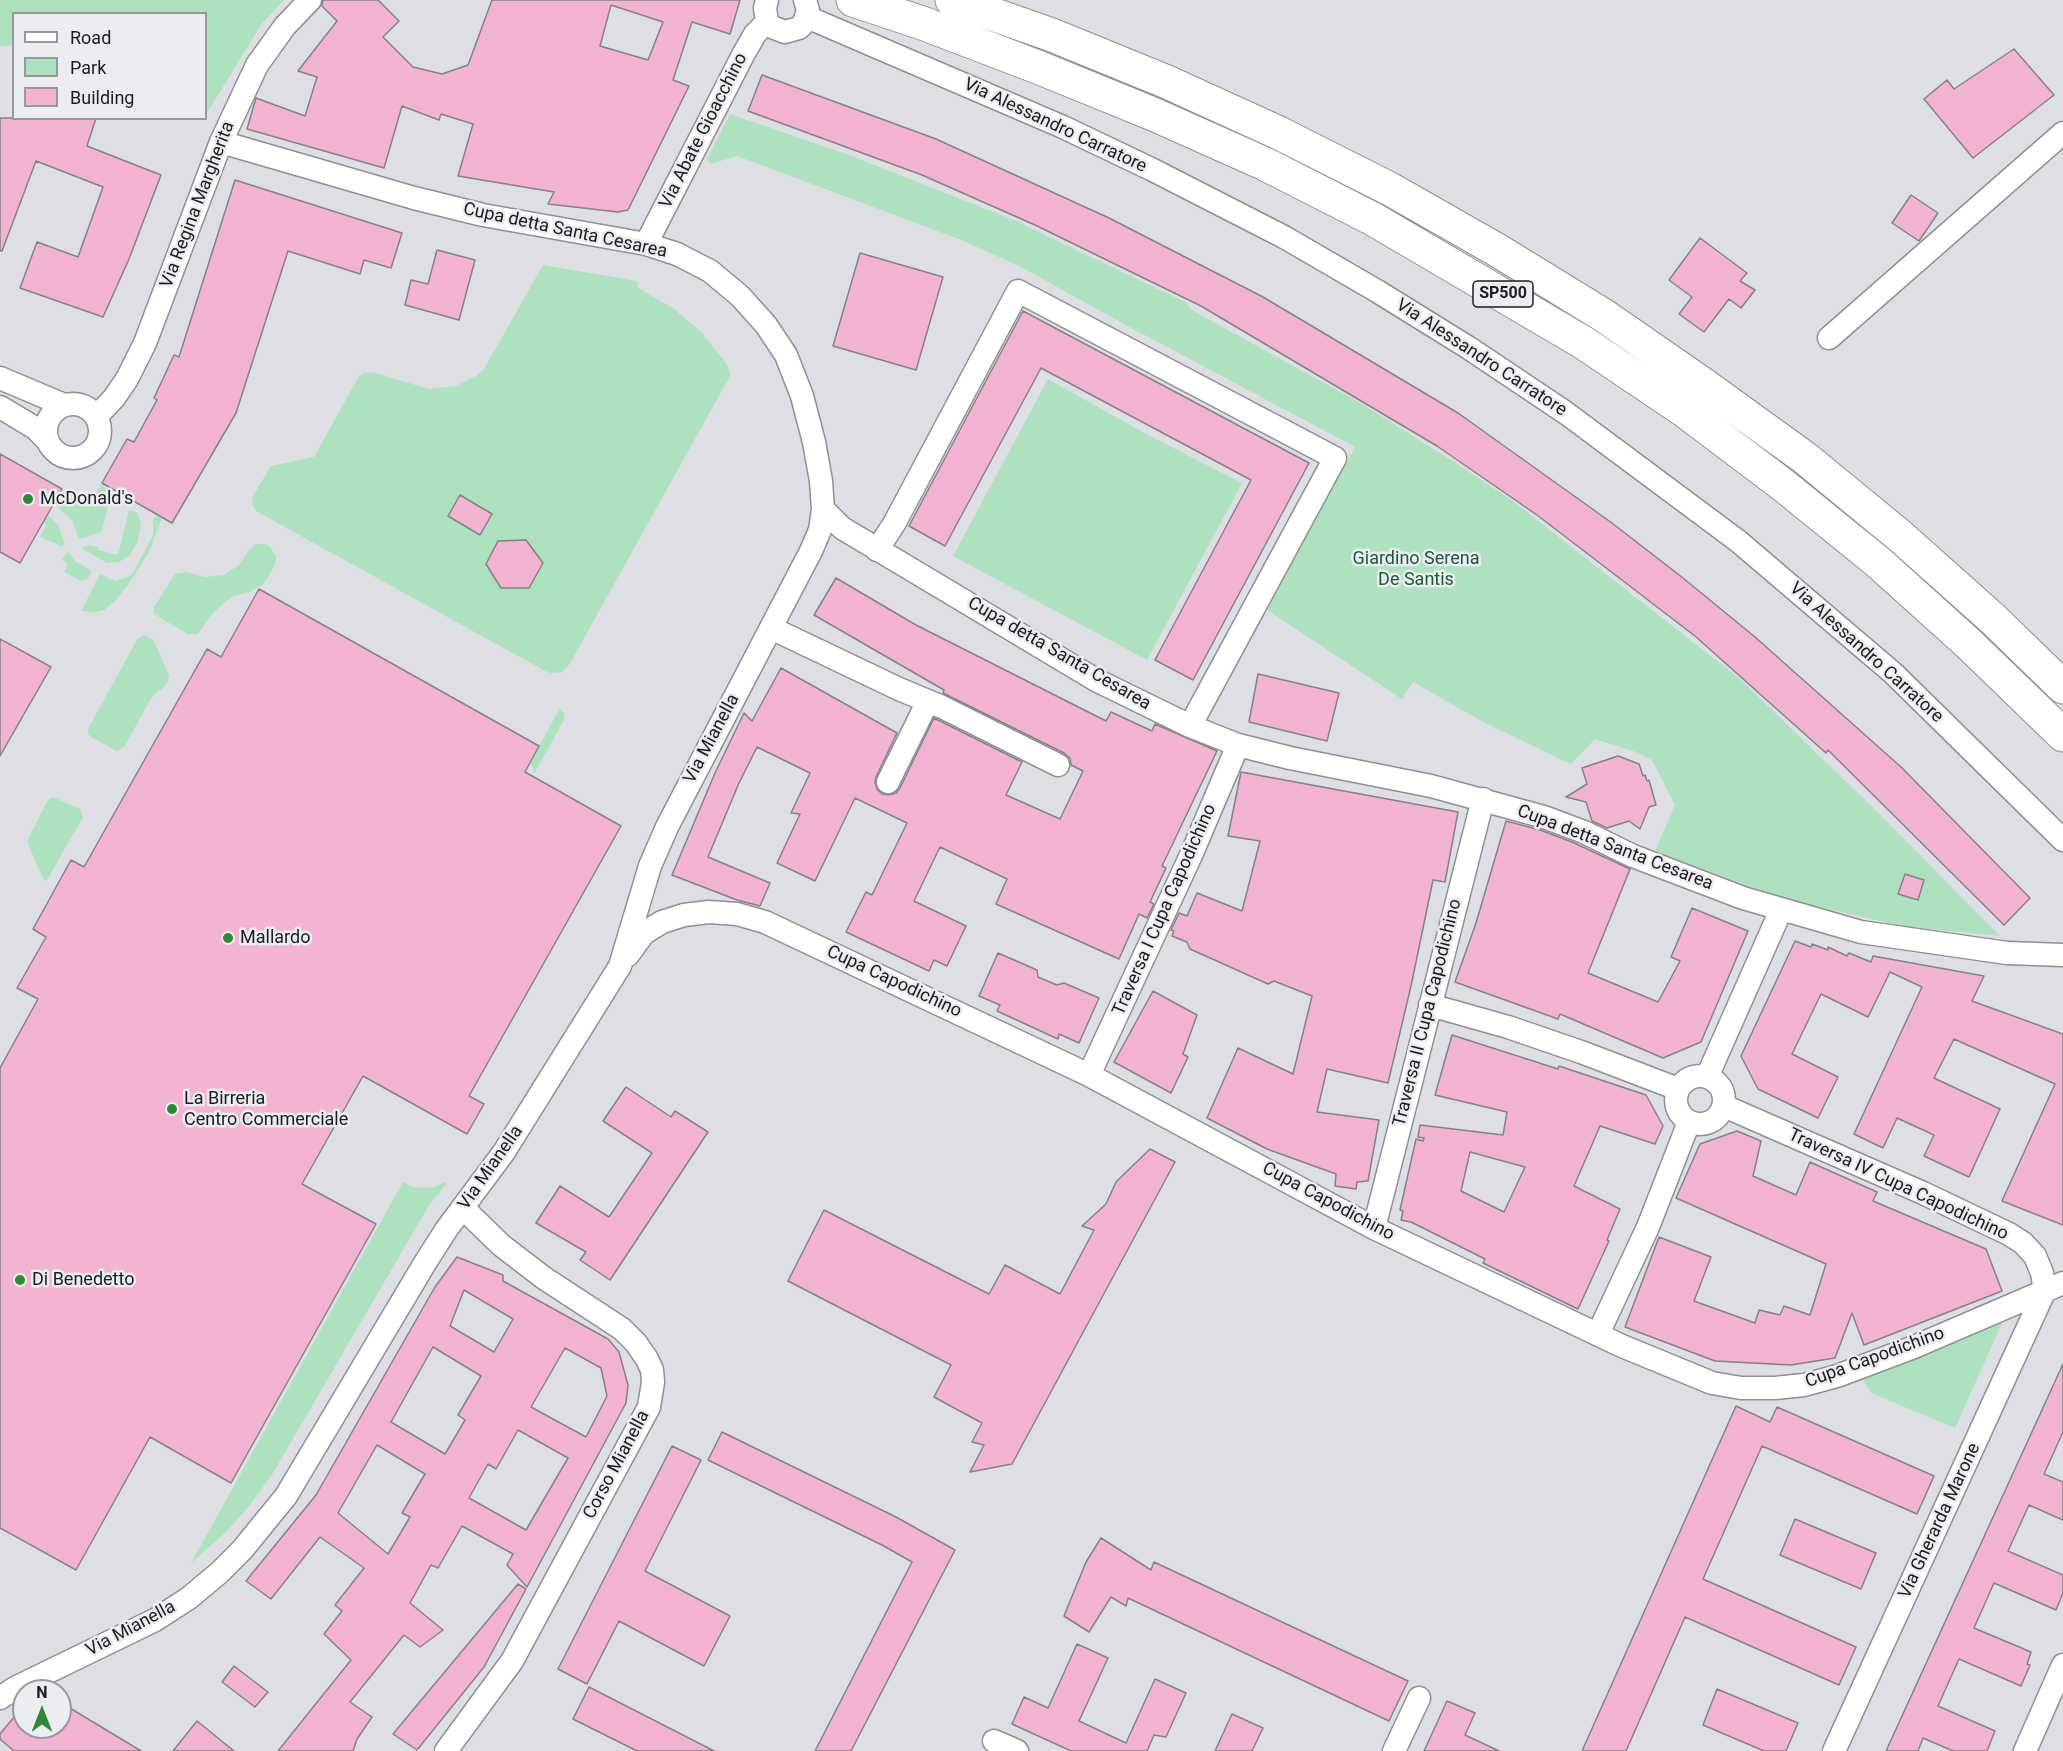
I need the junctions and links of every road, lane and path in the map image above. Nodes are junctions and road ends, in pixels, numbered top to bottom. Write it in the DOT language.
graph roads {
  1 [pos="310,0"];
  2 [pos="853,0"];
  3 [pos="952,0"];
  4 [pos="806,9"];
  5 [pos="767,11"];
  6 [pos="2063,133"];
  7 [pos="221,142"];
  8 [pos="646,244"];
  9 [pos="1829,338"];
  10 [pos="0,378"];
  11 [pos="64,405"];
  12 [pos="0,407"];
  13 [pos="96,417"];
  14 [pos="48,441"];
  15 [pos="823,508"];
  16 [pos="878,550"];
  17 [pos="771,628"];
  18 [pos="2063,687"];
  19 [pos="928,701"];
  20 [pos="1190,726"];
  21 [pos="2063,735"];
  22 [pos="1238,745"];
  23 [pos="1058,765"];
  24 [pos="888,782"];
  25 [pos="1483,799"];
  26 [pos="2063,840"];
  27 [pos="1780,910"];
  28 [pos="2063,955"];
  29 [pos="620,966"];
  30 [pos="1430,1005"];
  31 [pos="1089,1074"];
  32 [pos="1707,1077"];
  33 [pos="1678,1089"];
  34 [pos="1724,1106"];
  35 [pos="1689,1122"];
  36 [pos="463,1208"];
  37 [pos="1374,1228"];
  38 [pos="2054,1286"];
  39 [pos="1598,1334"];
  40 [pos="2063,1665"];
  41 [pos="0,1698"];
  42 [pos="1419,1698"];
  43 [pos="994,1741"];
  44 [pos="446,1751"];
  45 [pos="1017,1751"];
  46 [pos="1394,1751"];
  47 [pos="1834,1751"];
  48 [pos="2025,1751"];
  1 -- 7 [label="street, Via Regina Margherita"];
  2 -- 21 [label="highway, SP500"];
  3 -- 18 [label="highway, SP500"];
  4 -- 5 [label="street, Via Abate Gioacchino"];
  4 -- 26 [label="street, Via Alessandro Carratore"];
  5 -- 8 [label="street, Via Abate Gioacchino"];
  6 -- 9 [label="street"];
  7 -- 8 [label="street, Cupa detta Santa Cesarea"];
  7 -- 13 [label="street, Via Regina Margherita"];
  8 -- 15 [label="street, Cupa detta Santa Cesarea"];
  10 -- 11 [label="street"];
  11 -- 13 [label="street"];
  11 -- 14 [label="street"];
  12 -- 14 [label="street"];
  13 -- 14 [label="street"];
  15 -- 16 [label="street, Cupa detta Santa Cesarea"];
  15 -- 17 [label="street, Via Mianella"];
  16 -- 20 [label="street, Cupa detta Santa Cesarea"];
  16 -- 20 [label="street"];
  17 -- 19 [label="street"];
  17 -- 29 [label="street, Via Mianella"];
  19 -- 23 [label="street"];
  19 -- 24 [label="street"];
  20 -- 22 [label="street, Cupa detta Santa Cesarea"];
  22 -- 25 [label="street, Cupa detta Santa Cesarea"];
  22 -- 31 [label="street, Traversa I Cupa Capodichino"];
  25 -- 27 [label="street, Cupa detta Santa Cesarea"];
  25 -- 30 [label="street, Traversa II Cupa Capodichino"];
  27 -- 28 [label="street, Cupa detta Santa Cesarea"];
  27 -- 32 [label="street"];
  29 -- 31 [label="street, Cupa Capodichino"];
  29 -- 36 [label="street, Via Mianella"];
  30 -- 33 [label="street"];
  30 -- 37 [label="street, Traversa II Cupa Capodichino"];
  31 -- 37 [label="street, Cupa Capodichino"];
  32 -- 33 [label="street"];
  32 -- 34 [label="street"];
  33 -- 35 [label="street"];
  34 -- 35 [label="street"];
  34 -- 38 [label="street, Traversa IV Cupa Capodichino"];
  35 -- 39 [label="street"];
  36 -- 41 [label="street, Via Mianella"];
  36 -- 44 [label="street, Corso Mianella"];
  37 -- 39 [label="street, Cupa Capodichino"];
  38 -- 39 [label="street, Cupa Capodichino"];
  38 -- 47 [label="street, Via Gherarda Marone"];
  40 -- 48 [label="street"];
  42 -- 46 [label="street"];
  43 -- 45 [label="street"];
}
